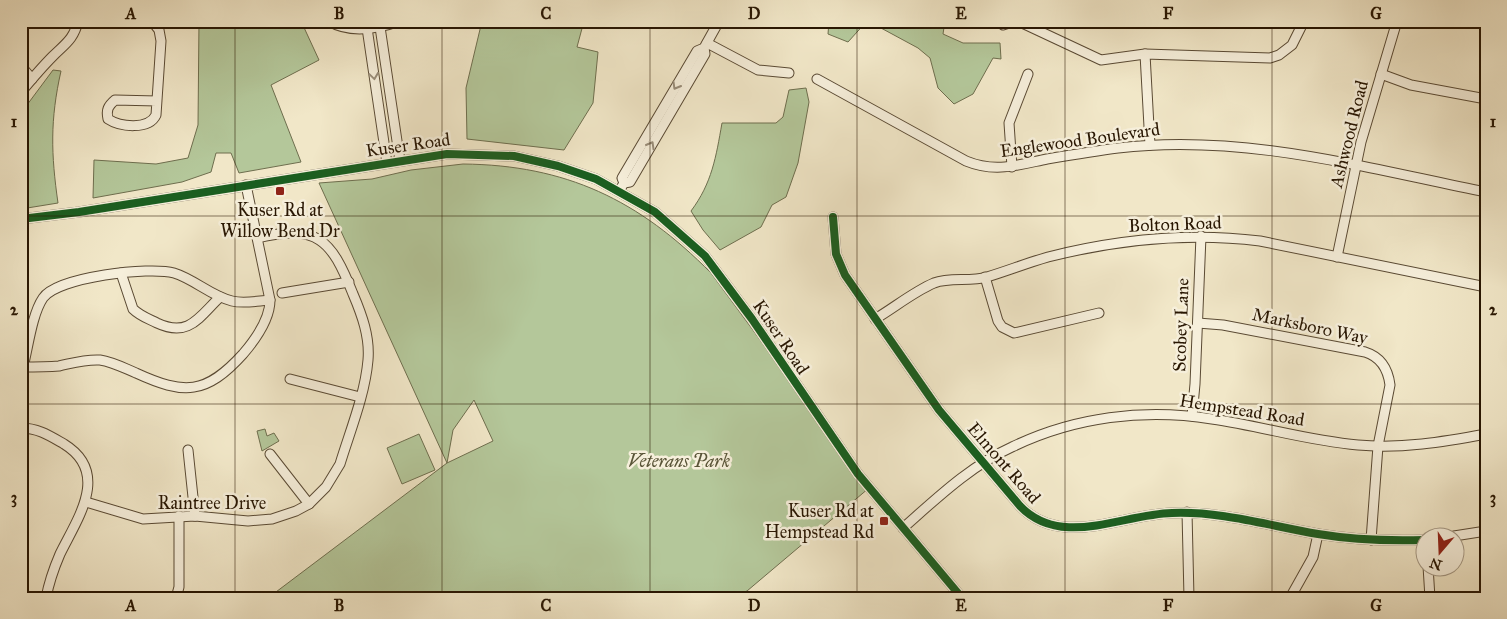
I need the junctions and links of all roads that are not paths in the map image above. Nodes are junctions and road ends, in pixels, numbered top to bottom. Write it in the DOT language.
graph roads {
  1 [pos="78,21"];
  2 [pos="152,21"];
  3 [pos="329,21"];
  4 [pos="400,21"];
  5 [pos="719,21"];
  6 [pos="1304,21"];
  7 [pos="1397,21"];
  8 [pos="1003,25"];
  9 [pos="380,27"];
  10 [pos="367,28"];
  11 [pos="706,46"];
  12 [pos="1145,54"];
  13 [pos="21,66"];
  14 [pos="789,73"];
  15 [pos="1028,74"];
  16 [pos="1381,74"];
  17 [pos="32,78"];
  18 [pos="817,79"];
  19 [pos="21,92"];
  20 [pos="1486,99"];
  21 [pos="157,102"];
  22 [pos="1150,146"];
  23 [pos="400,161"];
  24 [pos="387,163"];
  25 [pos="1356,166"];
  26 [pos="1012,167"];
  27 [pos="246,185"];
  28 [pos="622,187"];
  29 [pos="1486,192"];
  30 [pos="833,217"];
  31 [pos="21,219"];
  32 [pos="1201,236"];
  33 [pos="257,238"];
  34 [pos="1338,257"];
  35 [pos="121,273"];
  36 [pos="986,277"];
  37 [pos="349,282"];
  38 [pos="1486,287"];
  39 [pos="282,293"];
  40 [pos="220,297"];
  41 [pos="270,300"];
  42 [pos="1100,313"];
  43 [pos="875,319"];
  44 [pos="1198,323"];
  45 [pos="22,367"];
  46 [pos="290,379"];
  47 [pos="360,397"];
  48 [pos="1192,416"];
  49 [pos="21,428"];
  50 [pos="1486,434"];
  51 [pos="1378,446"];
  52 [pos="188,450"];
  53 [pos="270,454"];
  54 [pos="983,463"];
  55 [pos="86,502"];
  56 [pos="308,504"];
  57 [pos="1188,512"];
  58 [pos="179,516"];
  59 [pos="195,516"];
  60 [pos="903,528"];
  61 [pos="1486,531"];
  62 [pos="1318,534"];
  63 [pos="1464,534"];
  64 [pos="1371,540"];
  65 [pos="1414,540"];
  66 [pos="1429,576"];
  67 [pos="46,598"];
  68 [pos="176,598"];
  69 [pos="962,598"];
  70 [pos="1189,598"];
  71 [pos="1290,598"];
  72 [pos="1430,598"];
  1 -- 17 [label="street"];
  2 -- 21 [label="street"];
  3 -- 10 [label="street"];
  4 -- 9 [label="street"];
  5 -- 11 [label="street"];
  6 -- 12 [label="street"];
  7 -- 16 [label="street, Ashwood Road"];
  8 -- 12 [label="street"];
  9 -- 10 [label="street"];
  9 -- 23 [label="street"];
  10 -- 24 [label="street, one-way"];
  11 -- 14 [label="street"];
  11 -- 28 [label="street"];
  12 -- 22 [label="street"];
  13 -- 17 [label="street"];
  15 -- 26 [label="street"];
  16 -- 20 [label="street"];
  16 -- 25 [label="street, Ashwood Road"];
  17 -- 19 [label="street"];
  18 -- 26 [label="street, Englewood Boulevard"];
  21 -- 21 [label="street"];
  22 -- 25 [label="street, Englewood Boulevard"];
  22 -- 26 [label="street, Englewood Boulevard"];
  23 -- 24 [label="street, Kuser Road"];
  23 -- 28 [label="street, Kuser Road"];
  24 -- 27 [label="street, Kuser Road"];
  25 -- 29 [label="street, Englewood Boulevard"];
  25 -- 34 [label="street, Ashwood Road"];
  27 -- 31 [label="street, Kuser Road"];
  27 -- 33 [label="street"];
  28 -- 60 [label="street, Kuser Road"];
  30 -- 43 [label="street, Elmont Road"];
  32 -- 34 [label="street, Bolton Road"];
  32 -- 36 [label="street, Bolton Road"];
  32 -- 44 [label="street, Scobey Lane"];
  33 -- 37 [label="street, Raintree Drive"];
  33 -- 41 [label="street"];
  34 -- 38 [label="street, Bolton Road"];
  35 -- 40 [label="street"];
  35 -- 40 [label="street"];
  35 -- 45 [label="street"];
  36 -- 42 [label="street"];
  36 -- 43 [label="street, Bolton Road"];
  37 -- 39 [label="street"];
  37 -- 47 [label="street, Raintree Drive"];
  40 -- 41 [label="street"];
  41 -- 45 [label="street"];
  43 -- 54 [label="street, Elmont Road"];
  44 -- 48 [label="street, Scobey Lane"];
  44 -- 51 [label="street, Marksboro Way"];
  46 -- 47 [label="street"];
  47 -- 56 [label="street, Raintree Drive"];
  48 -- 51 [label="street, Hempstead Road"];
  48 -- 54 [label="street, Hempstead Road"];
  49 -- 55 [label="street"];
  50 -- 51 [label="street, Hempstead Road"];
  51 -- 64 [label="street, Marksboro Way"];
  52 -- 59 [label="street"];
  53 -- 56 [label="street"];
  54 -- 57 [label="street, Elmont Road"];
  54 -- 60 [label="street, Hempstead Road"];
  55 -- 58 [label="street, Raintree Drive"];
  55 -- 67 [label="street"];
  56 -- 59 [label="street, Raintree Drive"];
  57 -- 62 [label="street, Elmont Road"];
  57 -- 70 [label="street"];
  58 -- 59 [label="street, Raintree Drive"];
  58 -- 68 [label="street"];
  60 -- 69 [label="street, Kuser Road"];
  61 -- 63 [label="street"];
  62 -- 64 [label="street, Elmont Road"];
  62 -- 71 [label="street"];
  64 -- 65 [label="street, Elmont Road"];
  66 -- 72 [label="street"];
}
